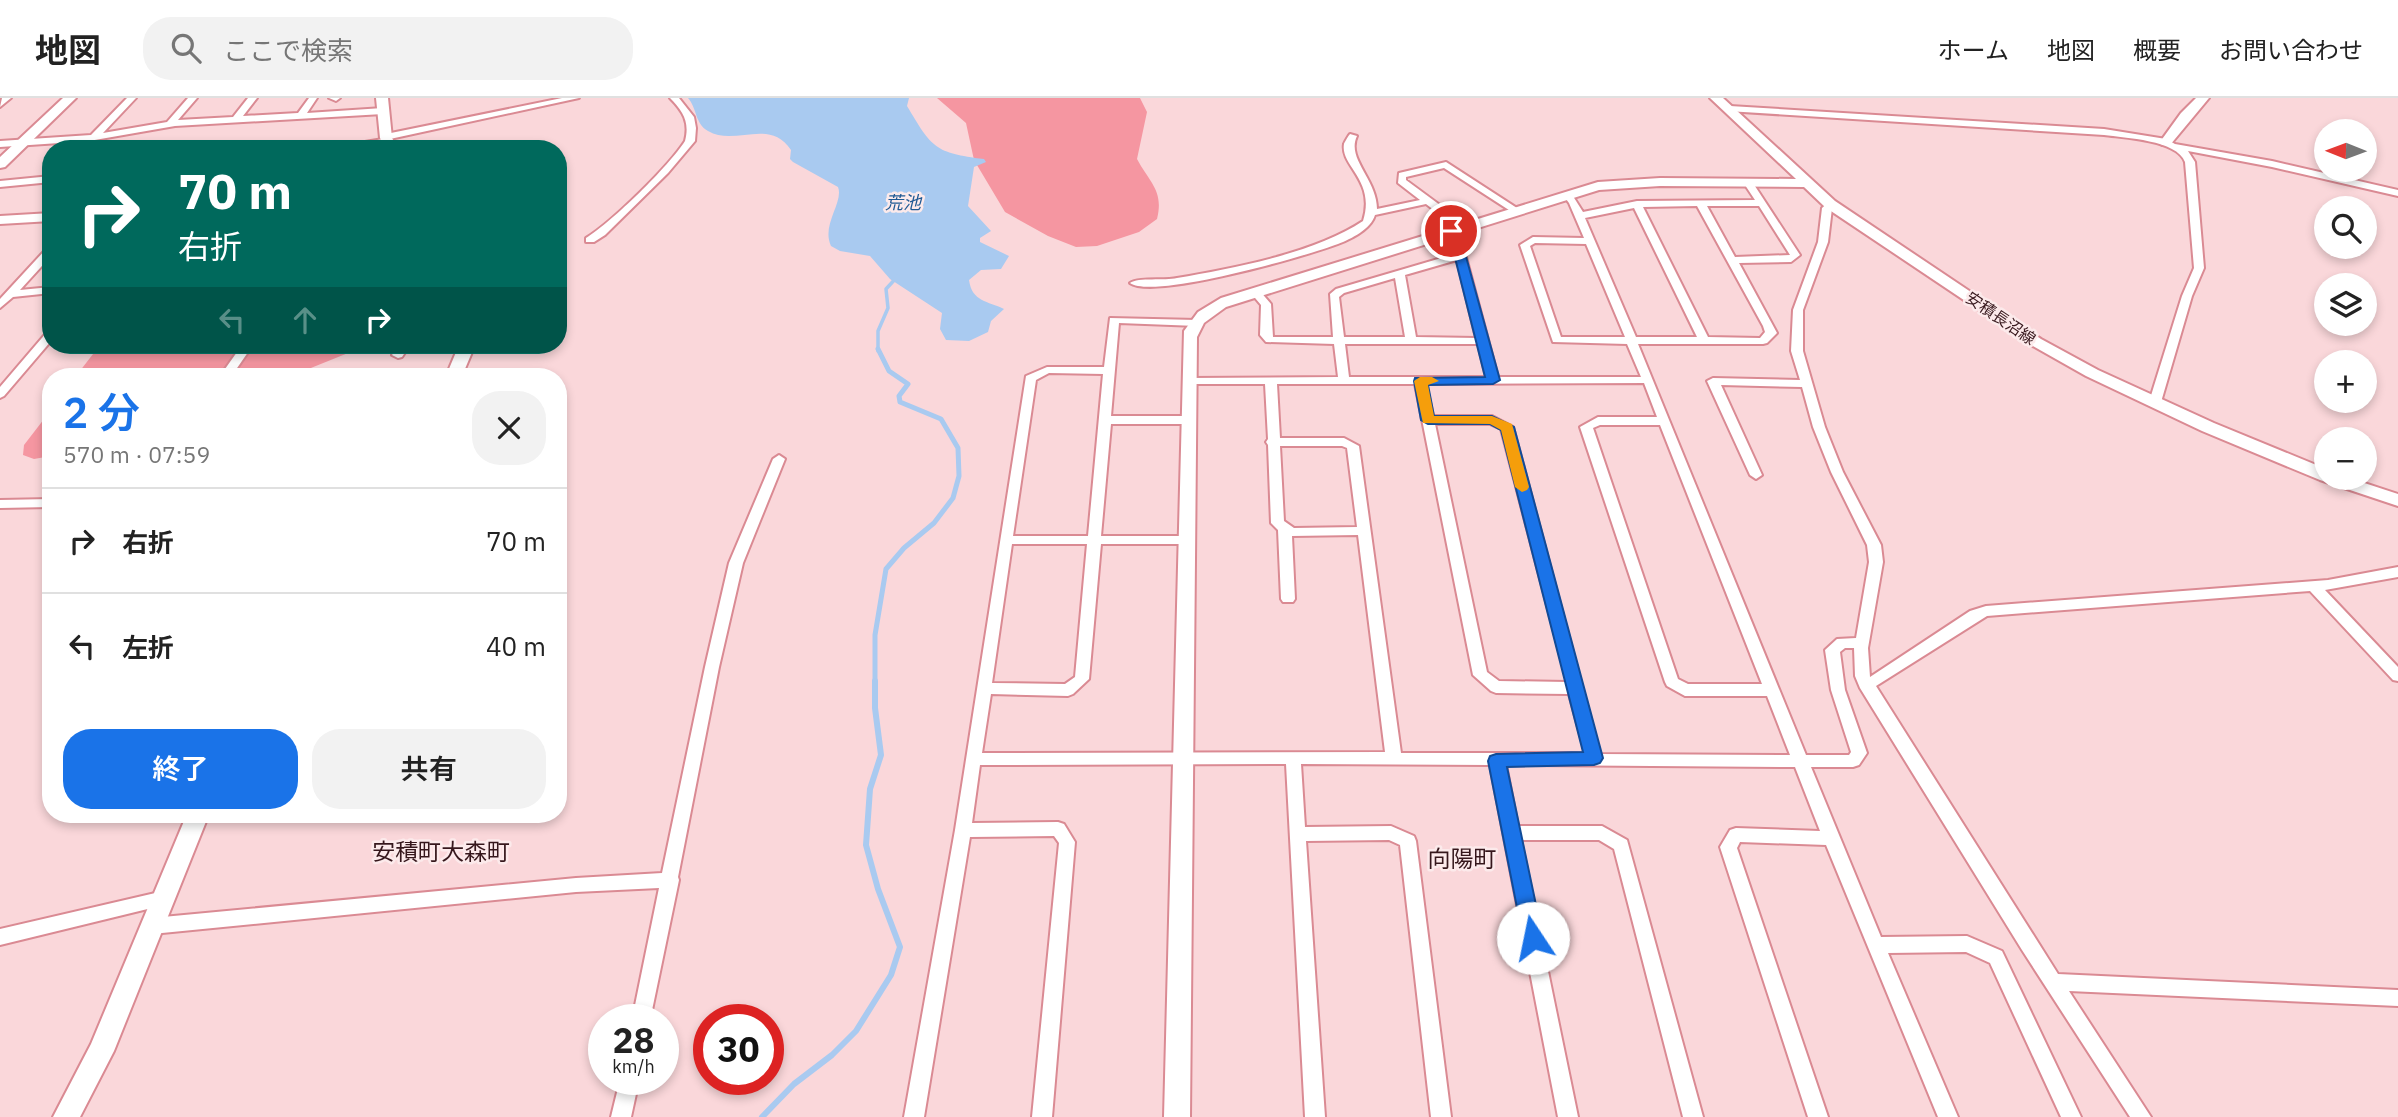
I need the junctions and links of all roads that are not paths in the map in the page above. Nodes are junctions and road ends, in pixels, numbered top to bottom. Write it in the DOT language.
graph roads {
  1 [pos="6,98"];
  2 [pos="70,98"];
  3 [pos="132,98"];
  4 [pos="193,98"];
  5 [pos="253,98"];
  6 [pos="313,98"];
  7 [pos="575,98"];
  8 [pos="674,98"];
  9 [pos="1716,98"];
  10 [pos="2203,98"];
  11 [pos="0,104"];
  12 [pos="383,104"];
  13 [pos="1730,109"];
  14 [pos="300,116"];
  15 [pos="235,120"];
  16 [pos="170,124"];
  17 [pos="1353,136"];
  18 [pos="93,138"];
  19 [pos="58,140"];
  20 [pos="388,140"];
  21 [pos="396,140"];
  22 [pos="42,141"];
  23 [pos="22,142"];
  24 [pos="0,144"];
  25 [pos="2171,144"];
  26 [pos="0,164"];
  27 [pos="42,181"];
  28 [pos="1748,182"];
  29 [pos="1807,183"];
  30 [pos="0,184"];
  31 [pos="2398,193"];
  32 [pos="1568,195"];
  33 [pos="1427,201"];
  34 [pos="1700,203"];
  35 [pos="1762,203"];
  36 [pos="1637,204"];
  37 [pos="1830,204"];
  38 [pos="1515,210"];
  39 [pos="1372,213"];
  40 [pos="1580,216"];
  41 [pos="42,218"];
  42 [pos="3,222"];
  43 [pos="1457,229"];
  44 [pos="590,240"];
  45 [pos="1590,240"];
  46 [pos="1460,256"];
  47 [pos="42,259"];
  48 [pos="1732,260"];
  49 [pos="1399,273"];
  50 [pos="1135,284"];
  51 [pos="42,291"];
  52 [pos="1255,292"];
  53 [pos="10,293"];
  54 [pos="0,304"];
  55 [pos="1197,323"];
  56 [pos="1340,340"];
  57 [pos="1412,340"];
  58 [pos="1483,341"];
  59 [pos="1632,341"];
  60 [pos="1704,341"];
  61 [pos="42,345"];
  62 [pos="1108,371"];
  63 [pos="1189,380"];
  64 [pos="1270,380"];
  65 [pos="1344,380"];
  66 [pos="1493,380"];
  67 [pos="1647,380"];
  68 [pos="1420,381"];
  69 [pos="1806,384"];
  70 [pos="0,394"];
  71 [pos="2155,402"];
  72 [pos="1106,420"];
  73 [pos="1189,420"];
  74 [pos="1428,420"];
  75 [pos="1665,421"];
  76 [pos="1272,442"];
  77 [pos="779,459"];
  78 [pos="2314,471"];
  79 [pos="1756,475"];
  80 [pos="2368,490"];
  81 [pos="2398,500"];
  82 [pos="42,503"];
  83 [pos="0,504"];
  84 [pos="1285,528"];
  85 [pos="1364,531"];
  86 [pos="1006,540"];
  87 [pos="1095,540"];
  88 [pos="1185,540"];
  89 [pos="2398,572"];
  90 [pos="2313,586"];
  91 [pos="1288,599"];
  92 [pos="1862,643"];
  93 [pos="2398,676"];
  94 [pos="1865,684"];
  95 [pos="985,688"];
  96 [pos="1576,688"];
  97 [pos="1771,690"];
  98 [pos="1182,758"];
  99 [pos="1293,758"];
  100 [pos="1394,758"];
  101 [pos="1594,758"];
  102 [pos="972,759"];
  103 [pos="1496,761"];
  104 [pos="1801,761"];
  105 [pos="194,823"];
  106 [pos="963,830"];
  107 [pos="1512,833"];
  108 [pos="1300,834"];
  109 [pos="1831,838"];
  110 [pos="671,880"];
  111 [pos="164,898"];
  112 [pos="152,926"];
  113 [pos="0,936"];
  114 [pos="1877,945"];
  115 [pos="2054,982"];
  116 [pos="2398,998"];
  117 [pos="644,1004"];
  118 [pos="626,1095"];
  119 [pos="66,1117"];
  120 [pos="621,1117"];
  121 [pos="914,1117"];
  122 [pos="1042,1117"];
  123 [pos="1177,1117"];
  124 [pos="1315,1117"];
  125 [pos="1441,1117"];
  126 [pos="1568,1117"];
  127 [pos="1693,1117"];
  128 [pos="1818,1117"];
  129 [pos="1948,1117"];
  130 [pos="2071,1117"];
  131 [pos="2141,1117"];
  1 -- 11 [label="street"];
  2 -- 23 [label="street"];
  3 -- 18 [label="street"];
  4 -- 16 [label="street"];
  5 -- 15 [label="street"];
  6 -- 14 [label="street"];
  7 -- 21 [label="street"];
  8 -- 44 [label="street"];
  9 -- 13 [label="street, 安積長沼線"];
  10 -- 25 [label="street"];
  12 -- 14 [label="street"];
  12 -- 20 [label="street"];
  13 -- 25 [label="street"];
  13 -- 29 [label="street, 安積長沼線"];
  14 -- 15 [label="street"];
  15 -- 16 [label="street"];
  16 -- 18 [label="street"];
  17 -- 39 [label="street"];
  18 -- 19 [label="street"];
  22 -- 23 [label="street"];
  23 -- 24 [label="street"];
  23 -- 26 [label="street"];
  25 -- 31 [label="street"];
  25 -- 71 [label="street"];
  27 -- 30 [label="street"];
  28 -- 29 [label="street"];
  28 -- 32 [label="street"];
  28 -- 35 [label="street"];
  29 -- 37 [label="street, 安積長沼線"];
  32 -- 38 [label="street"];
  32 -- 40 [label="street"];
  33 -- 38 [label="street"];
  33 -- 39 [label="street"];
  33 -- 43 [label="street"];
  34 -- 35 [label="street"];
  34 -- 36 [label="street"];
  34 -- 48 [label="street"];
  35 -- 48 [label="street"];
  36 -- 40 [label="street"];
  36 -- 60 [label="street"];
  37 -- 69 [label="street"];
  37 -- 71 [label="street, 安積長沼線"];
  38 -- 43 [label="street"];
  39 -- 50 [label="street"];
  40 -- 45 [label="street"];
  41 -- 42 [label="street"];
  43 -- 46 [label="street"];
  43 -- 52 [label="street"];
  45 -- 59 [label="street"];
  45 -- 59 [label="street"];
  46 -- 49 [label="street"];
  46 -- 58 [label="street"];
  47 -- 53 [label="street"];
  48 -- 60 [label="street"];
  49 -- 56 [label="street"];
  49 -- 57 [label="street"];
  51 -- 53 [label="street"];
  52 -- 55 [label="street"];
  52 -- 56 [label="street"];
  53 -- 54 [label="street"];
  55 -- 62 [label="street"];
  55 -- 63 [label="street"];
  56 -- 57 [label="street"];
  56 -- 65 [label="street"];
  57 -- 58 [label="street"];
  58 -- 66 [label="street"];
  59 -- 60 [label="street"];
  59 -- 67 [label="street"];
  61 -- 70 [label="street"];
  62 -- 72 [label="street"];
  62 -- 86 [label="street"];
  63 -- 64 [label="street"];
  63 -- 73 [label="street"];
  64 -- 65 [label="street"];
  64 -- 76 [label="street"];
  65 -- 68 [label="street"];
  66 -- 67 [label="street"];
  66 -- 68 [label="street"];
  67 -- 75 [label="street"];
  68 -- 74 [label="street"];
  69 -- 79 [label="street"];
  69 -- 92 [label="street"];
  71 -- 78 [label="street, 安積長沼線"];
  72 -- 73 [label="street"];
  72 -- 87 [label="street"];
  73 -- 88 [label="street"];
  74 -- 96 [label="street"];
  74 -- 96 [label="street"];
  75 -- 97 [label="street"];
  75 -- 97 [label="street"];
  76 -- 84 [label="street"];
  76 -- 85 [label="street"];
  77 -- 110 [label="street"];
  80 -- 81 [label="street"];
  82 -- 83 [label="street"];
  84 -- 85 [label="street"];
  84 -- 91 [label="street"];
  85 -- 100 [label="street"];
  86 -- 87 [label="street"];
  86 -- 95 [label="street"];
  87 -- 88 [label="street"];
  87 -- 95 [label="street"];
  88 -- 98 [label="street"];
  89 -- 90 [label="street"];
  90 -- 93 [label="street"];
  90 -- 94 [label="street"];
  92 -- 94 [label="street"];
  92 -- 104 [label="street"];
  94 -- 115 [label="street"];
  95 -- 102 [label="street"];
  96 -- 101 [label="street"];
  97 -- 104 [label="street"];
  98 -- 99 [label="street"];
  98 -- 102 [label="street"];
  98 -- 123 [label="street"];
  99 -- 100 [label="street"];
  99 -- 108 [label="street"];
  100 -- 103 [label="street"];
  101 -- 103 [label="street"];
  101 -- 104 [label="street"];
  102 -- 106 [label="street"];
  103 -- 107 [label="street"];
  104 -- 109 [label="street"];
  105 -- 111 [label="street"];
  106 -- 121 [label="street"];
  106 -- 122 [label="street"];
  107 -- 126 [label="street"];
  107 -- 127 [label="street"];
  108 -- 124 [label="street"];
  108 -- 125 [label="street"];
  109 -- 114 [label="street"];
  109 -- 128 [label="street"];
  110 -- 112 [label="street"];
  110 -- 117 [label="street"];
  111 -- 112 [label="street"];
  111 -- 113 [label="street"];
  112 -- 119 [label="street"];
  114 -- 129 [label="street"];
  114 -- 130 [label="street"];
  115 -- 116 [label="street"];
  115 -- 131 [label="street"];
  118 -- 120 [label="street"];
}
